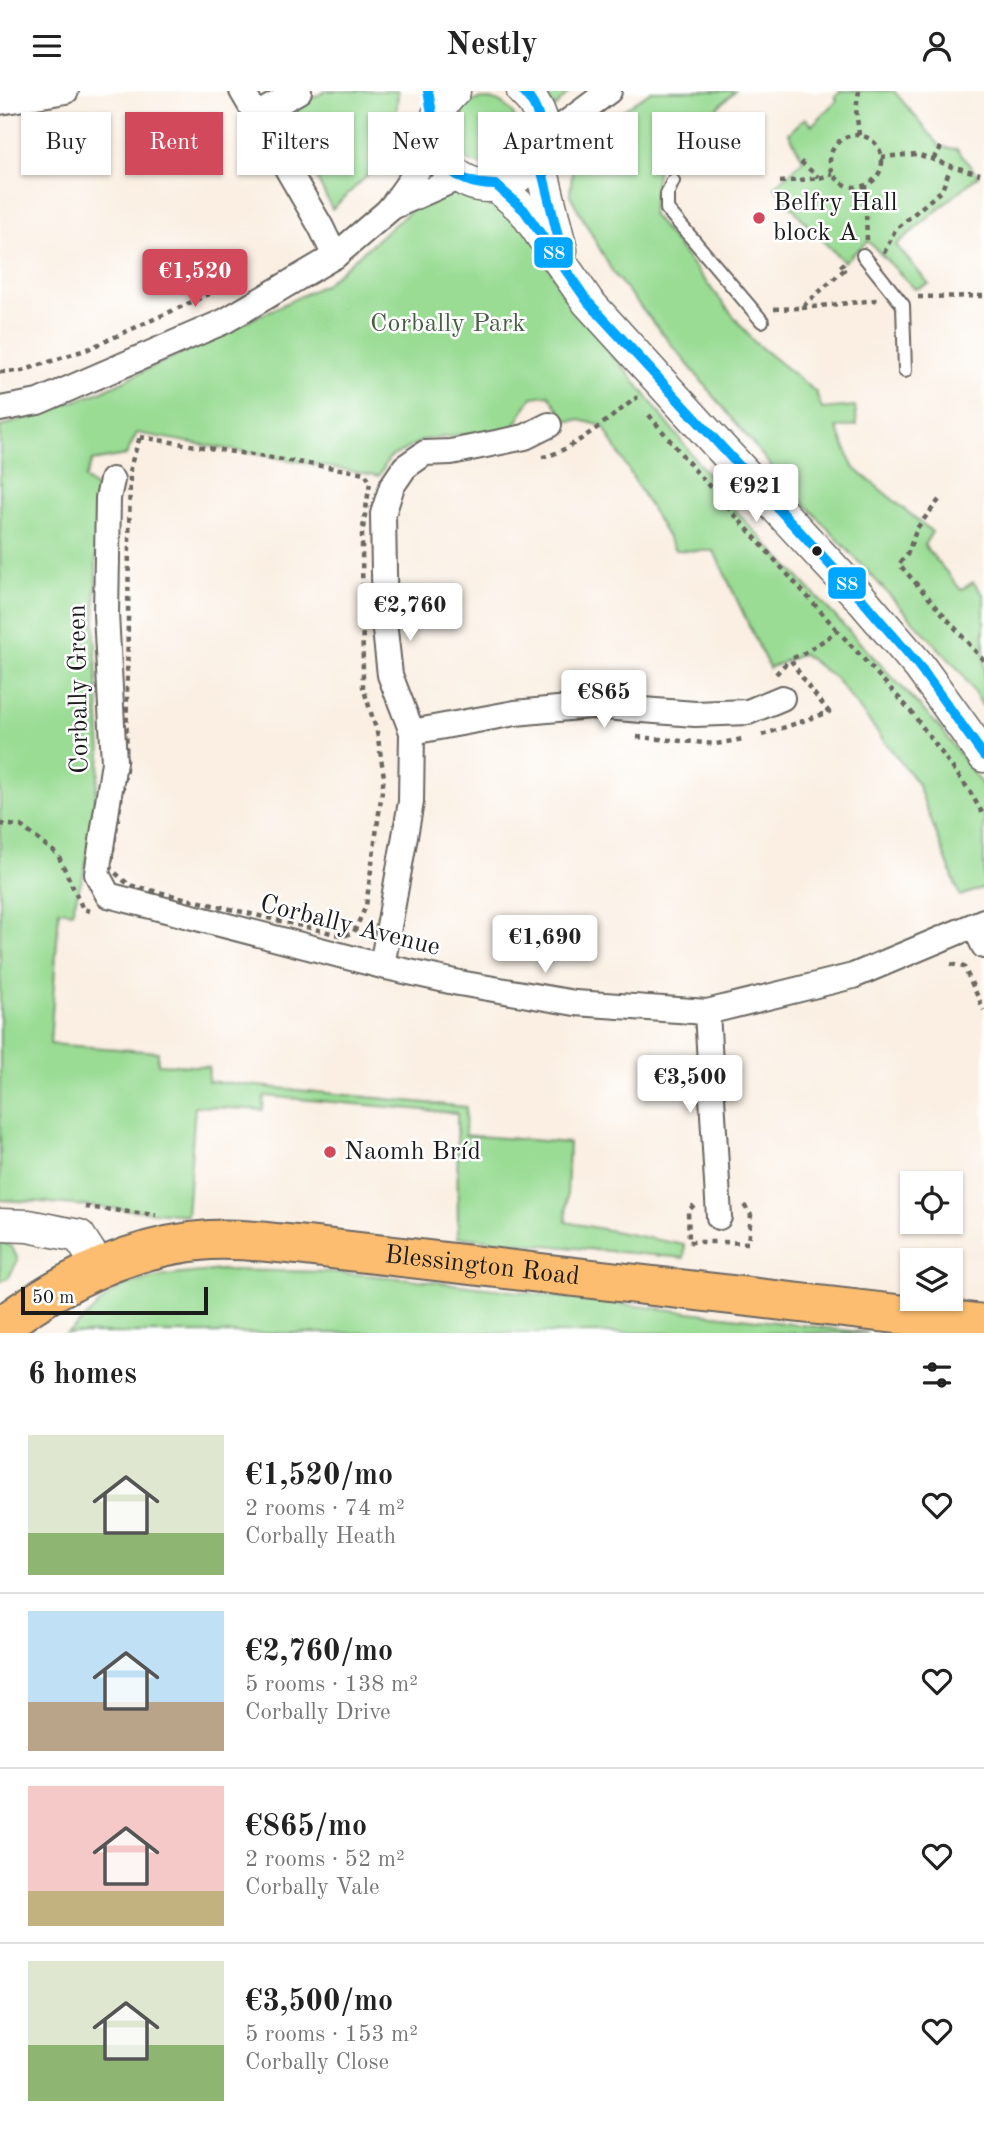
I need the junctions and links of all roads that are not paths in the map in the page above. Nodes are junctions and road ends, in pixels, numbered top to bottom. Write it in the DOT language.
graph roads {
  1 [pos="66,91"];
  2 [pos="242,91"];
  3 [pos="299,91"];
  4 [pos="428,91"];
  5 [pos="454,91"];
  6 [pos="523,91"];
  7 [pos="609,91"];
  8 [pos="0,102"];
  9 [pos="253,112"];
  10 [pos="262,112"];
  11 [pos="432,112"];
  12 [pos="440,112"];
  13 [pos="539,112"];
  14 [pos="584,112"];
  15 [pos="290,175"];
  16 [pos="411,175"];
  17 [pos="520,175"];
  18 [pos="546,175"];
  19 [pos="460,177"];
  20 [pos="673,181"];
  21 [pos="496,185"];
  22 [pos="390,209"];
  23 [pos="868,250"];
  24 [pos="335,256"];
  25 [pos="566,268"];
  26 [pos="762,321"];
  27 [pos="905,371"];
  28 [pos="0,409"];
  29 [pos="549,425"];
  30 [pos="112,479"];
  31 [pos="778,688"];
  32 [pos="412,732"];
  33 [pos="984,756"];
  34 [pos="102,904"];
  35 [pos="981,932"];
  36 [pos="382,966"];
  37 [pos="707,1012"];
  38 [pos="719,1217"];
  39 [pos="0,1225"];
  40 [pos="99,1267"];
  41 [pos="984,1324"];
  42 [pos="0,1327"];
  1 -- 8 [label="street"];
  2 -- 9 [label="street"];
  3 -- 10 [label="street"];
  4 -- 11 [label="street"];
  5 -- 12 [label="street"];
  6 -- 13 [label="street"];
  7 -- 14 [label="street"];
  15 -- 24 [label="street"];
  16 -- 22 [label="street"];
  17 -- 21 [label="street"];
  18 -- 25 [label="street"];
  19 -- 21 [label="street"];
  19 -- 22 [label="street"];
  20 -- 26 [label="lane"];
  21 -- 25 [label="street"];
  22 -- 24 [label="street"];
  23 -- 27 [label="lane"];
  24 -- 28 [label="street"];
  25 -- 33 [label="street"];
  29 -- 32 [label="street"];
  30 -- 34 [label="street, Corbally Green"];
  31 -- 32 [label="street"];
  32 -- 36 [label="street"];
  34 -- 36 [label="street, Corbally Avenue"];
  35 -- 37 [label="street, Corbally Avenue"];
  36 -- 37 [label="street, Corbally Avenue"];
  37 -- 38 [label="street"];
  39 -- 40 [label="street"];
  40 -- 41 [label="main road, Blessington Road"];
  40 -- 42 [label="main road, Blessington Road"];
}
